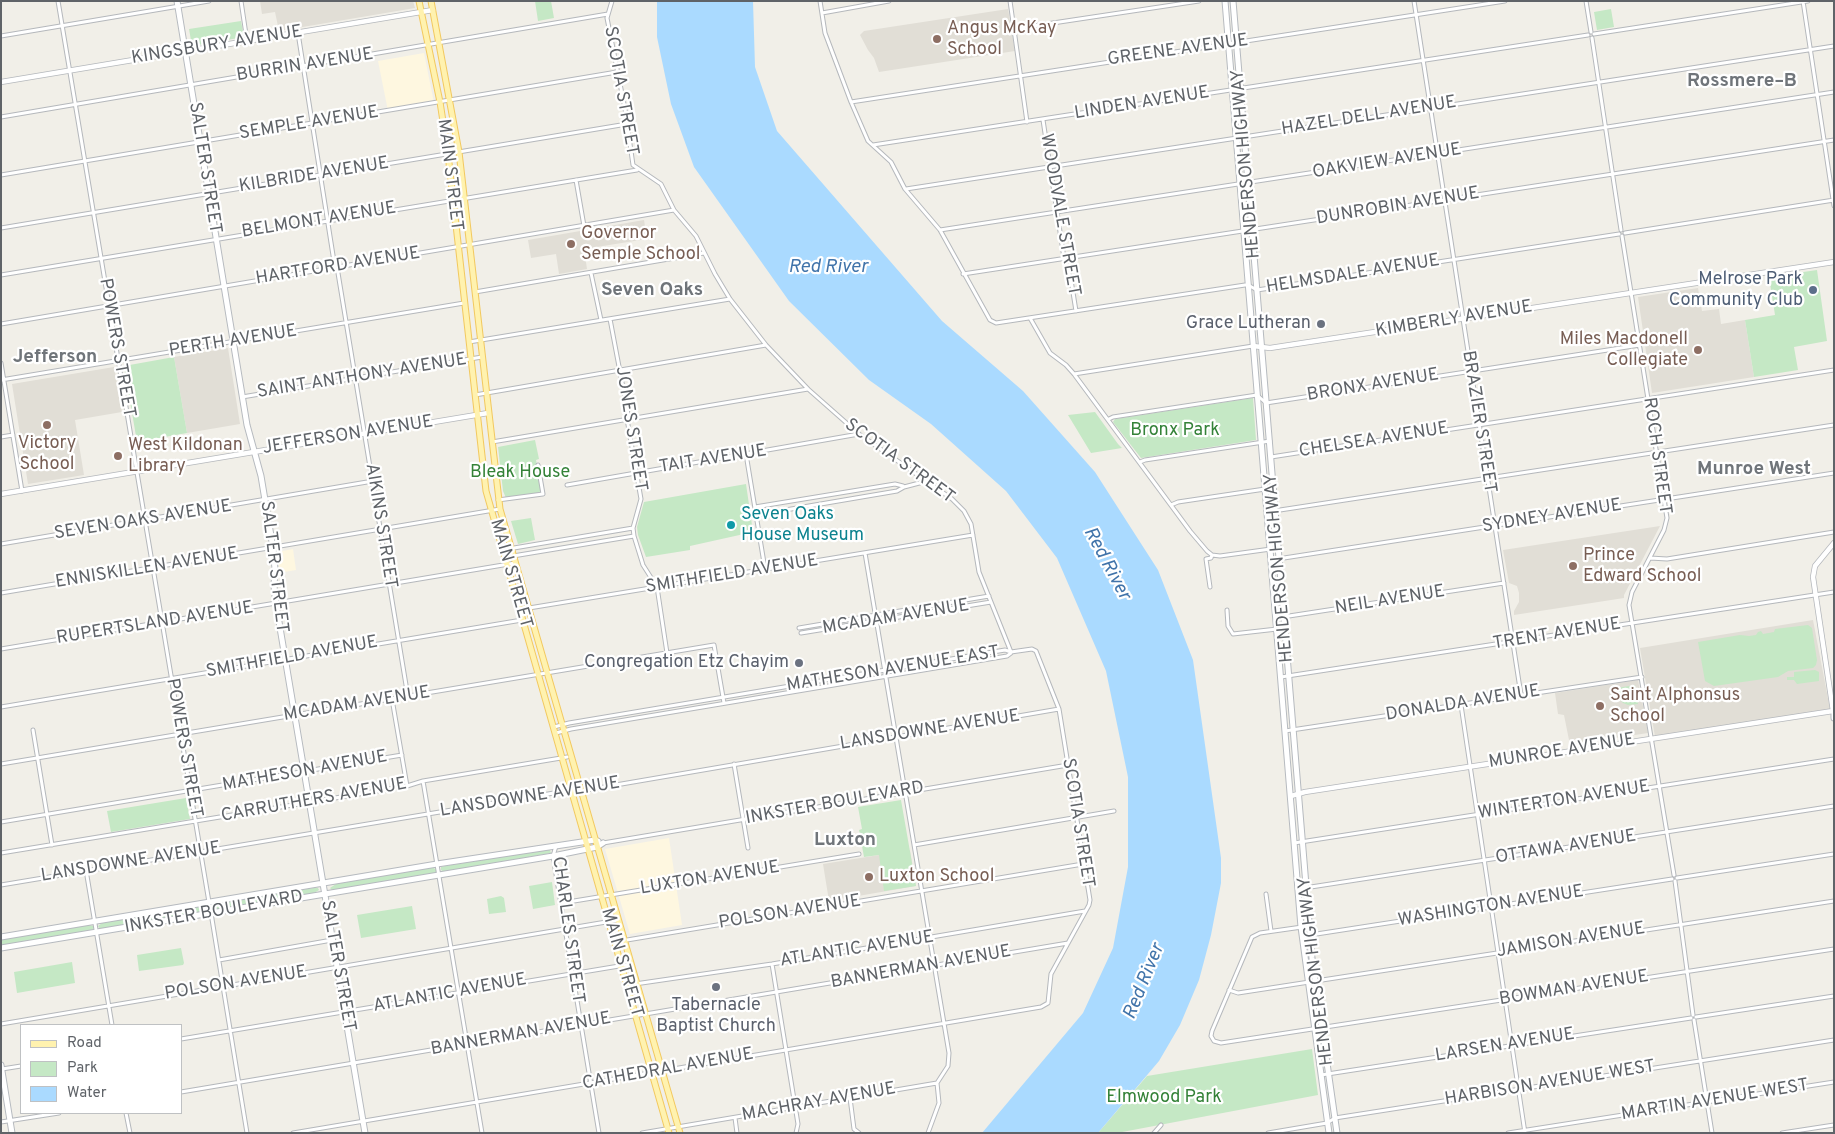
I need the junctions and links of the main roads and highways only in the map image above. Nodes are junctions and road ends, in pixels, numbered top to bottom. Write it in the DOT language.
graph roads {
  1 [pos="419,1"];
  2 [pos="431,1"];
  3 [pos="1225,1"];
  4 [pos="1233,1"];
  5 [pos="177,4"];
  6 [pos="462,285"];
  7 [pos="475,292"];
  8 [pos="464,303"];
  9 [pos="476,310"];
  10 [pos="484,481"];
  11 [pos="496,487"];
  12 [pos="1276,629"];
  13 [pos="1285,629"];
  14 [pos="1833,711"];
  15 [pos="1834,718"];
  16 [pos="595,840"];
  17 [pos="586,842"];
  18 [pos="597,847"];
  19 [pos="588,849"];
  20 [pos="323,884"];
  21 [pos="325,894"];
  22 [pos="1,937"];
  23 [pos="1,948"];
  24 [pos="2,1068"];
  25 [pos="679,1130"];
  26 [pos="669,1131"];
  27 [pos="12,1133"];
  28 [pos="365,1133"];
  29 [pos="1329,1133"];
  30 [pos="1337,1133"];
  1 -- 6 [label="main road, MAIN STREET"];
  2 -- 7 [label="main road, MAIN STREET"];
  3 -- 12 [label="main road, HENDERSON HIGHWAY"];
  4 -- 13 [label="main road, HENDERSON HIGHWAY"];
  5 -- 20 [label="main road, SALTER STREET"];
  6 -- 7 [label="main road"];
  6 -- 8 [label="main road, MAIN STREET"];
  7 -- 9 [label="main road, MAIN STREET"];
  8 -- 9 [label="main road"];
  8 -- 10 [label="main road, MAIN STREET"];
  9 -- 11 [label="main road, MAIN STREET"];
  10 -- 11 [label="main road"];
  10 -- 17 [label="main road, MAIN STREET"];
  11 -- 16 [label="main road, MAIN STREET"];
  12 -- 13 [label="main road"];
  12 -- 29 [label="main road, HENDERSON HIGHWAY"];
  13 -- 30 [label="main road, HENDERSON HIGHWAY"];
  14 -- 15 [label="main road"];
  16 -- 17 [label="main road, INKSTER BOULEVARD"];
  16 -- 18 [label="main road, MAIN STREET"];
  16 -- 18 [label="main road, INKSTER BOULEVARD"];
  17 -- 19 [label="main road, MAIN STREET"];
  17 -- 20 [label="main road, INKSTER BOULEVARD"];
  18 -- 19 [label="main road, INKSTER BOULEVARD"];
  18 -- 25 [label="main road, MAIN STREET"];
  19 -- 21 [label="main road, INKSTER BOULEVARD"];
  19 -- 26 [label="main road, MAIN STREET"];
  20 -- 21 [label="main road, SALTER STREET"];
  20 -- 22 [label="main road, INKSTER BOULEVARD"];
  21 -- 23 [label="main road, INKSTER BOULEVARD"];
  21 -- 28 [label="main road, SALTER STREET"];
  24 -- 27 [label="main road"];
}
